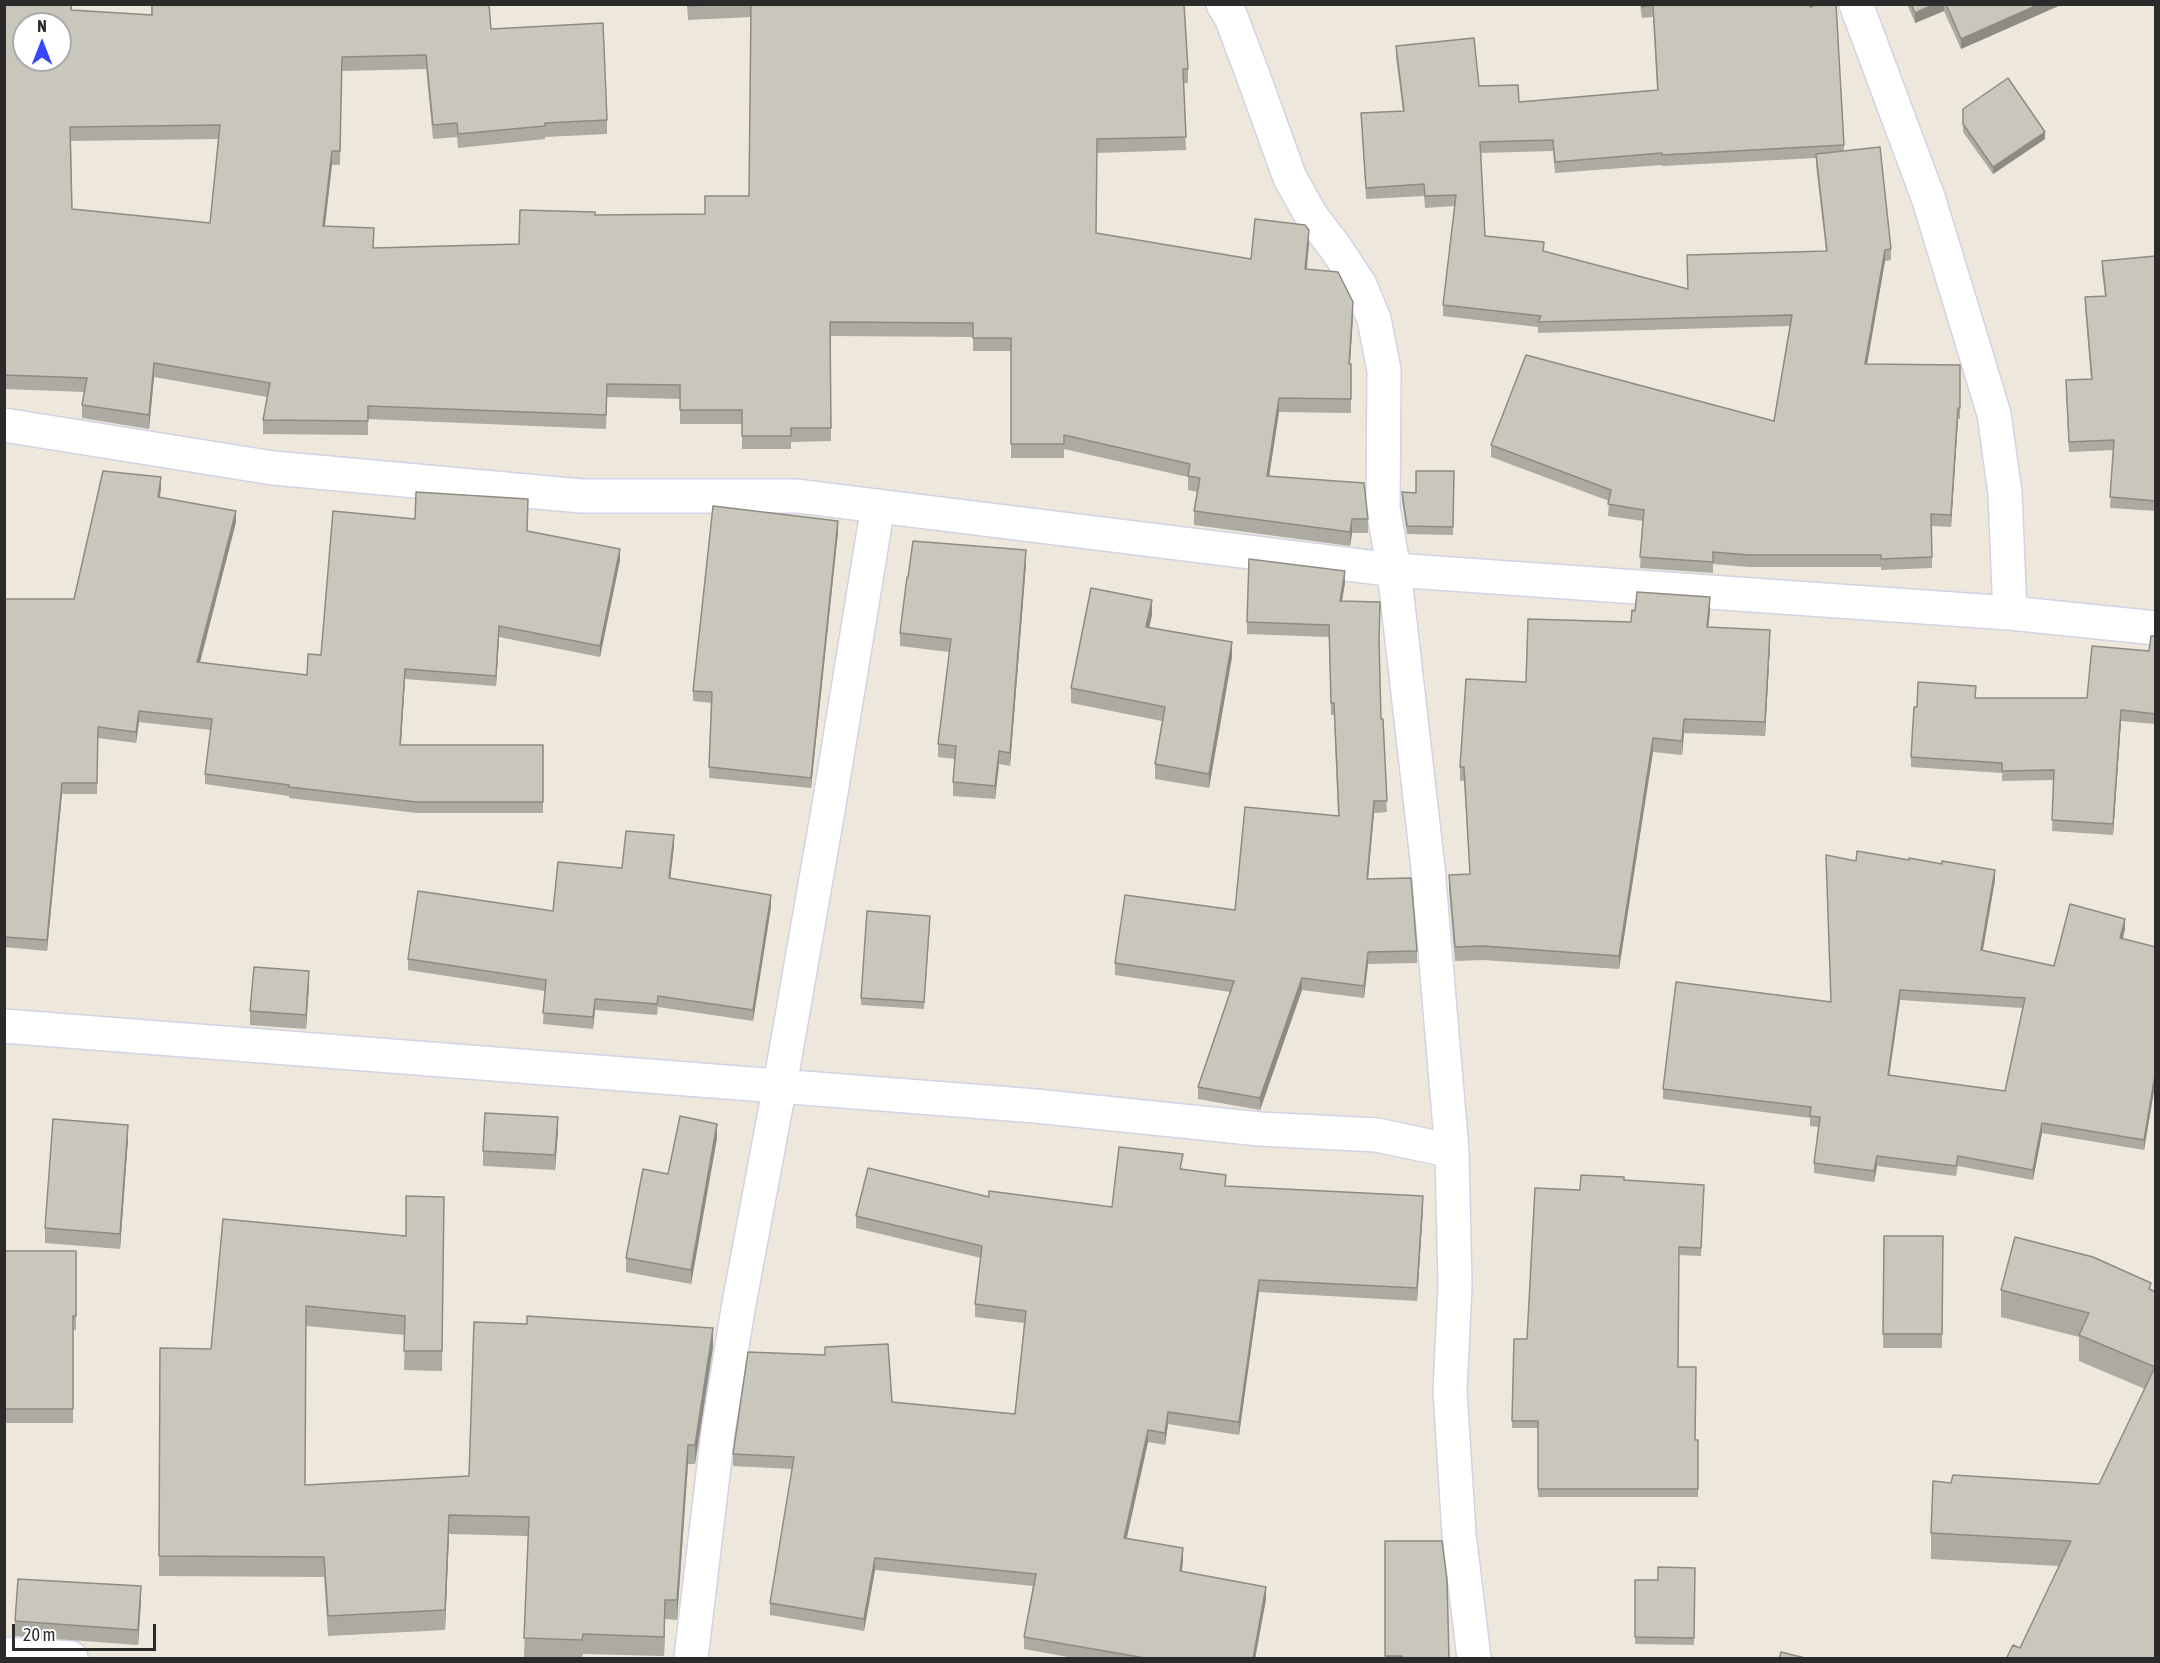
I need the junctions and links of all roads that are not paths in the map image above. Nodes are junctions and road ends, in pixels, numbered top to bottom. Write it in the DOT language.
graph roads {
  1 [pos="1223,4"];
  2 [pos="1856,4"];
  3 [pos="4,425"];
  4 [pos="878,506"];
  5 [pos="1394,570"];
  6 [pos="2010,613"];
  7 [pos="2156,628"];
  8 [pos="4,1026"];
  9 [pos="780,1085"];
  10 [pos="1452,1151"];
  11 [pos="4,1654"];
  12 [pos="71,1659"];
  13 [pos="691,1659"];
  14 [pos="1474,1659"];
  1 -- 5 [label="street"];
  2 -- 6 [label="street"];
  3 -- 4 [label="street"];
  4 -- 5 [label="street"];
  4 -- 9 [label="street"];
  5 -- 6 [label="street"];
  5 -- 10 [label="street"];
  6 -- 7 [label="street"];
  8 -- 9 [label="street"];
  9 -- 10 [label="street"];
  9 -- 13 [label="street"];
  10 -- 14 [label="street"];
  11 -- 12 [label="street"];
}
